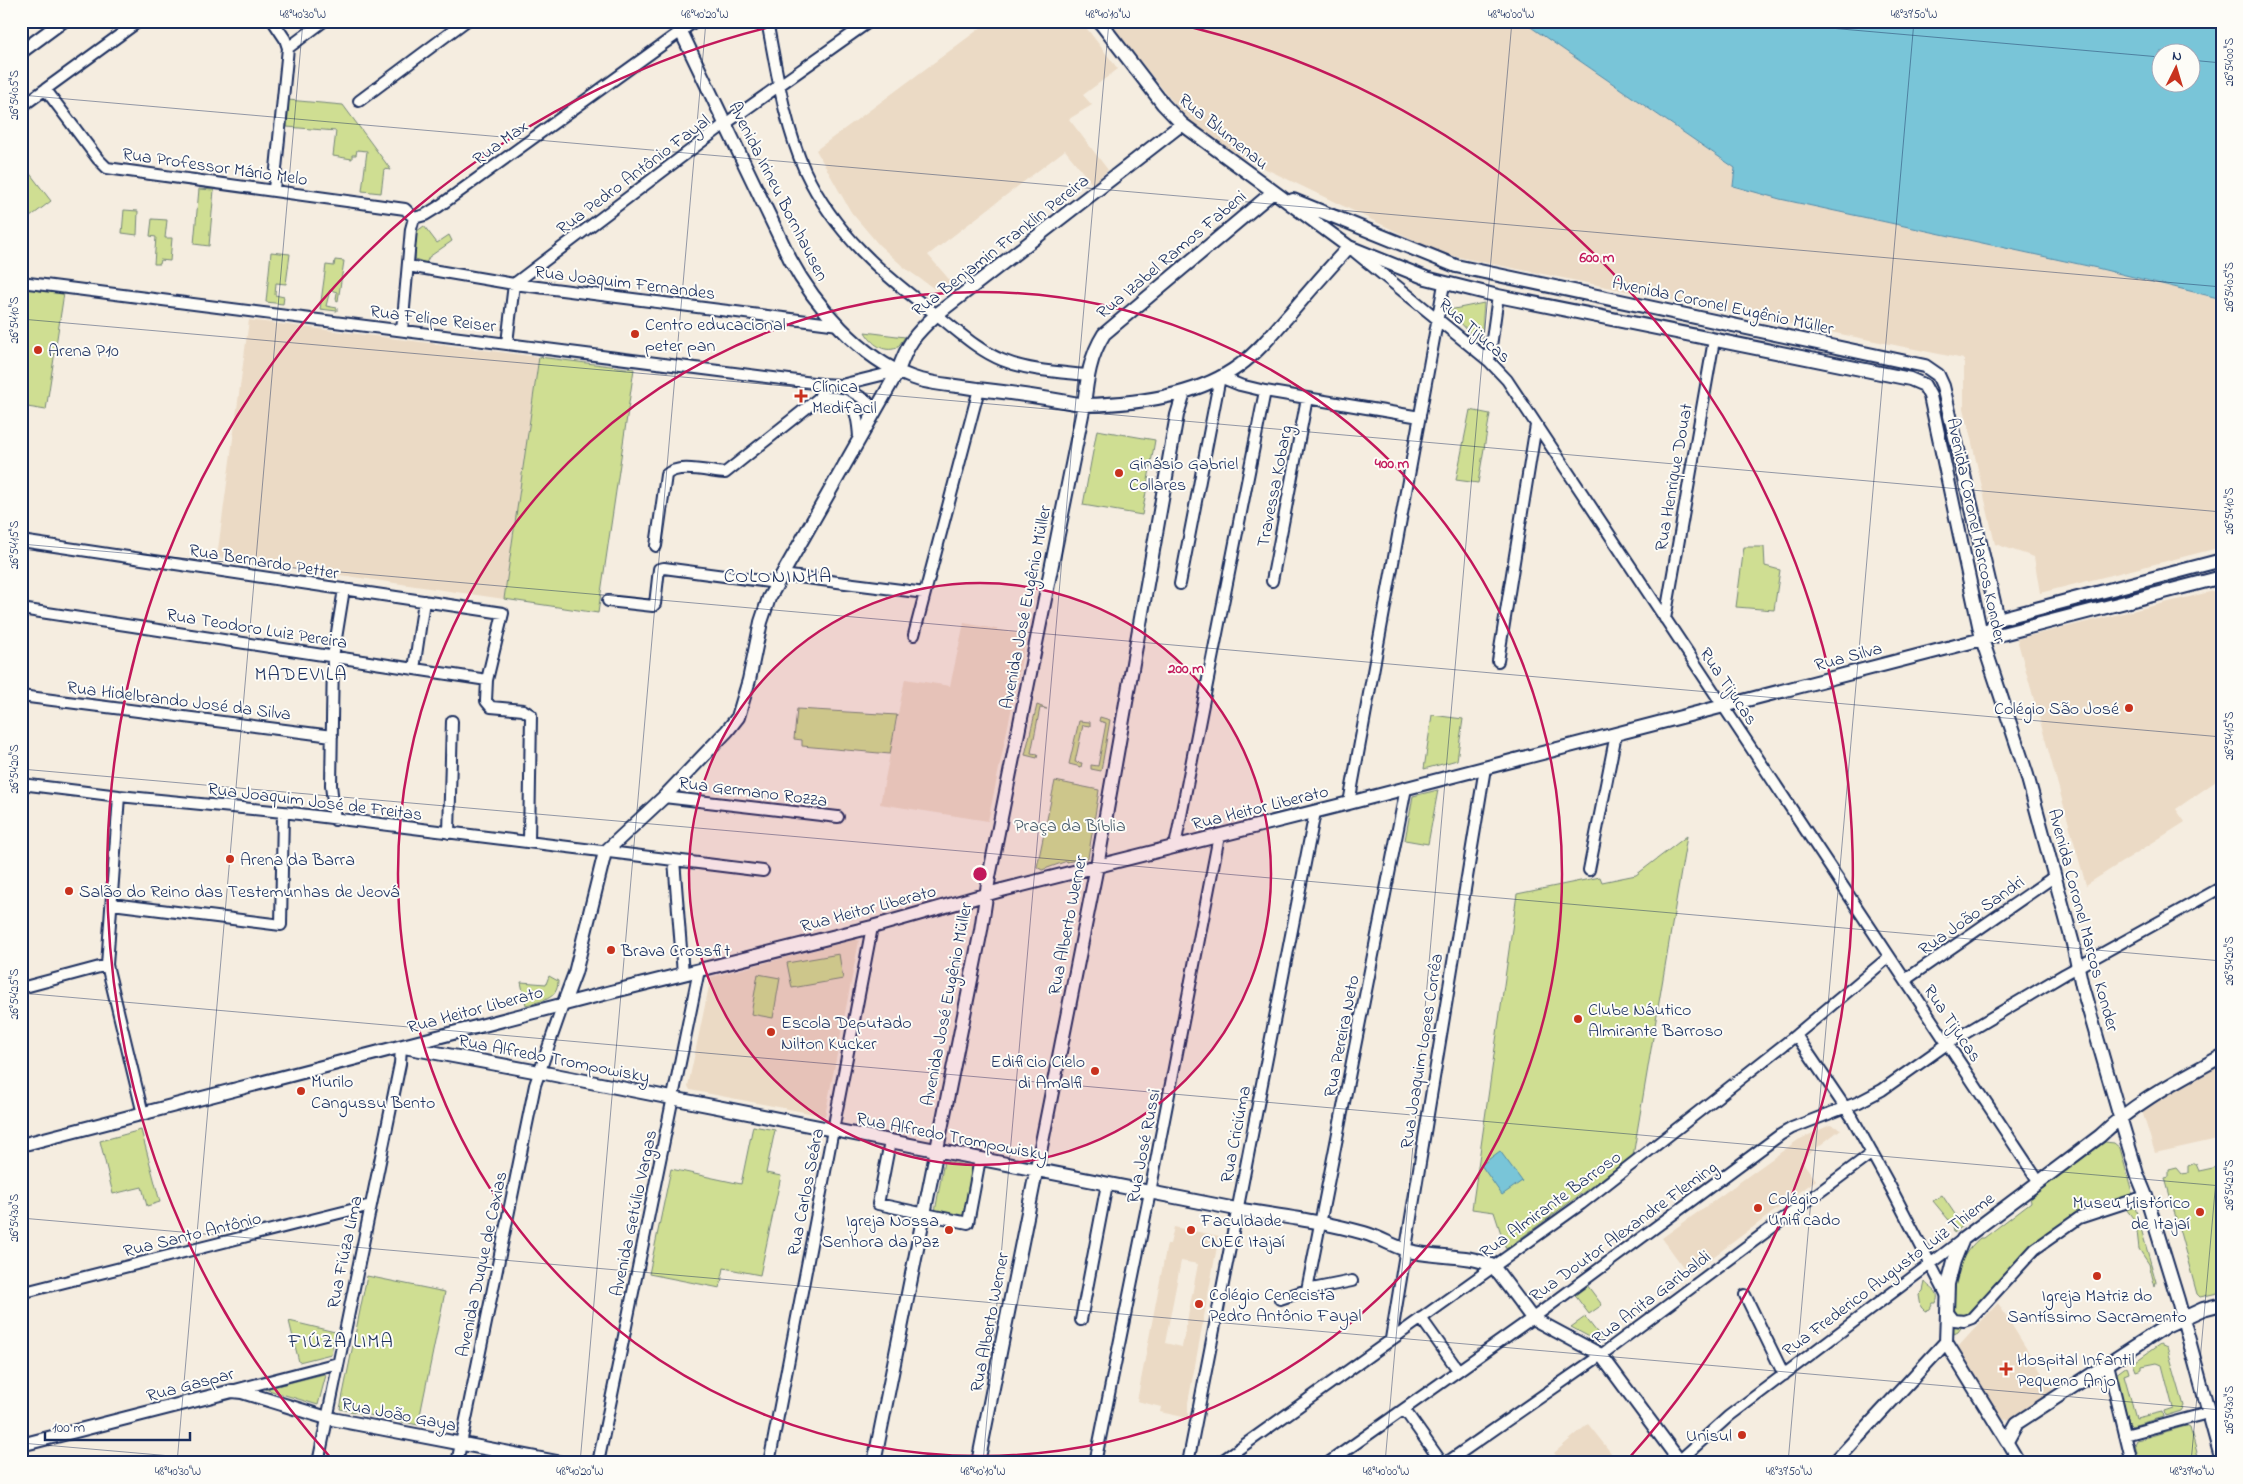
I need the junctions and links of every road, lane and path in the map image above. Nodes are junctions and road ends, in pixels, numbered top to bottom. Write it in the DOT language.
graph roads {
  1 [pos="63,21"];
  2 [pos="139,21"];
  3 [pos="274,21"];
  4 [pos="324,21"];
  5 [pos="466,21"];
  6 [pos="695,21"];
  7 [pos="767,21"];
  8 [pos="870,21"];
  9 [pos="1099,21"];
  10 [pos="679,26"];
  11 [pos="288,48"];
  12 [pos="21,52"];
  13 [pos="779,86"];
  14 [pos="46,90"];
  15 [pos="359,101"];
  16 [pos="21,107"];
  17 [pos="725,124"];
  18 [pos="1182,124"];
  19 [pos="274,189"];
  20 [pos="1272,192"];
  21 [pos="414,218"];
  22 [pos="1349,247"];
  23 [pos="408,266"];
  24 [pos="21,282"];
  25 [pos="514,284"];
  26 [pos="1444,284"];
  27 [pos="1498,296"];
  28 [pos="936,314"];
  29 [pos="1438,319"];
  30 [pos="839,325"];
  31 [pos="402,330"];
  32 [pos="1714,340"];
  33 [pos="507,343"];
  34 [pos="1489,361"];
  35 [pos="898,371"];
  36 [pos="1087,375"];
  37 [pos="1938,375"];
  38 [pos="1220,376"];
  39 [pos="821,384"];
  40 [pos="841,385"];
  41 [pos="1924,385"];
  42 [pos="979,389"];
  43 [pos="1265,391"];
  44 [pos="1184,392"];
  45 [pos="819,398"];
  46 [pos="1307,398"];
  47 [pos="1084,405"];
  48 [pos="874,412"];
  49 [pos="1420,417"];
  50 [pos="1536,425"];
  51 [pos="860,437"];
  52 [pos="21,541"];
  53 [pos="656,546"];
  54 [pos="2222,560"];
  55 [pos="2222,577"];
  56 [pos="780,579"];
  57 [pos="1272,580"];
  58 [pos="1180,584"];
  59 [pos="344,589"];
  60 [pos="925,593"];
  61 [pos="424,601"];
  62 [pos="608,601"];
  63 [pos="21,609"];
  64 [pos="1665,619"];
  65 [pos="1998,620"];
  66 [pos="914,635"];
  67 [pos="1982,639"];
  68 [pos="333,657"];
  69 [pos="1498,661"];
  70 [pos="414,669"];
  71 [pos="487,680"];
  72 [pos="21,696"];
  73 [pos="1723,706"];
  74 [pos="452,721"];
  75 [pos="1616,734"];
  76 [pos="332,736"];
  77 [pos="1485,768"];
  78 [pos="21,784"];
  79 [pos="1406,788"];
  80 [pos="119,796"];
  81 [pos="664,797"];
  82 [pos="1349,803"];
  83 [pos="283,812"];
  84 [pos="1315,812"];
  85 [pos="838,817"];
  86 [pos="336,820"];
  87 [pos="449,833"];
  88 [pos="1219,836"];
  89 [pos="529,842"];
  90 [pos="1175,846"];
  91 [pos="606,852"];
  92 [pos="674,860"];
  93 [pos="1096,866"];
  94 [pos="1589,870"];
  95 [pos="763,871"];
  96 [pos="2055,876"];
  97 [pos="2222,887"];
  98 [pos="986,894"];
  99 [pos="112,904"];
  100 [pos="872,927"];
  101 [pos="1890,957"];
  102 [pos="107,965"];
  103 [pos="2078,966"];
  104 [pos="699,970"];
  105 [pos="683,974"];
  106 [pos="1905,980"];
  107 [pos="21,988"];
  108 [pos="563,1004"];
  109 [pos="1796,1035"];
  110 [pos="1947,1044"];
  111 [pos="401,1047"];
  112 [pos="2222,1056"];
  113 [pos="540,1072"];
  114 [pos="673,1099"];
  115 [pos="1844,1107"];
  116 [pos="143,1114"];
  117 [pos="2120,1117"];
  118 [pos="833,1131"];
  119 [pos="890,1142"];
  120 [pos="21,1145"];
  121 [pos="936,1150"];
  122 [pos="1872,1153"];
  123 [pos="980,1159"];
  124 [pos="1036,1171"];
  125 [pos="2039,1182"];
  126 [pos="1107,1184"];
  127 [pos="1150,1192"];
  128 [pos="2146,1196"];
  129 [pos="370,1205"];
  130 [pos="1236,1209"];
  131 [pos="924,1214"];
  132 [pos="1320,1221"];
  133 [pos="1963,1240"];
  134 [pos="1405,1250"];
  135 [pos="1931,1264"];
  136 [pos="1493,1266"];
  137 [pos="1352,1281"];
  138 [pos="1307,1290"];
  139 [pos="21,1293"];
  140 [pos="1745,1295"];
  141 [pos="1947,1296"];
  142 [pos="1280,1299"];
  143 [pos="2222,1304"];
  144 [pos="1947,1310"];
  145 [pos="1421,1318"];
  146 [pos="1532,1318"];
  147 [pos="2182,1318"];
  148 [pos="1081,1320"];
  149 [pos="1391,1339"];
  150 [pos="1946,1342"];
  151 [pos="1601,1355"];
  152 [pos="338,1363"];
  153 [pos="2108,1364"];
  154 [pos="1458,1370"];
  155 [pos="1784,1374"];
  156 [pos="232,1391"];
  157 [pos="1404,1409"];
  158 [pos="2208,1413"];
  159 [pos="327,1418"];
  160 [pos="1996,1422"];
  161 [pos="2017,1423"];
  162 [pos="2125,1435"];
  163 [pos="2007,1441"];
  164 [pos="461,1443"];
  165 [pos="21,1445"];
  166 [pos="2222,1461"];
  167 [pos="1680,1462"];
  168 [pos="318,1463"];
  169 [pos="457,1463"];
  170 [pos="562,1463"];
  171 [pos="598,1463"];
  172 [pos="769,1463"];
  173 [pos="874,1463"];
  174 [pos="978,1463"];
  175 [pos="1096,1463"];
  176 [pos="1188,1463"];
  177 [pos="1219,1463"];
  178 [pos="1328,1463"];
  179 [pos="1444,1463"];
  180 [pos="1834,1463"];
  181 [pos="2020,1463"];
  182 [pos="2132,1463"];
  1 -- 12 [label="main road"];
  2 -- 14 [label="street"];
  3 -- 11 [label="street"];
  4 -- 11 [label="street"];
  5 -- 15 [label="street"];
  6 -- 10 [label="street, Rua Max"];
  7 -- 13 [label="street"];
  8 -- 13 [label="street, Rua Pedro Antônio Fayal"];
  9 -- 18 [label="main road, Rua Blumenau"];
  10 -- 17 [label="main road, Avenida Irineu Bornhausen"];
  10 -- 21 [label="street, Rua Max"];
  11 -- 19 [label="street"];
  13 -- 17 [label="street, Rua Pedro Antônio Fayal"];
  13 -- 28 [label="street"];
  14 -- 16 [label="street"];
  14 -- 19 [label="street, Rua Professor Mário Melo"];
  17 -- 25 [label="street, Rua Pedro Antônio Fayal"];
  17 -- 30 [label="main road, Avenida Irineu Bornhausen"];
  18 -- 20 [label="main road, Rua Blumenau"];
  18 -- 28 [label="main road, Rua Benjamin Franklin Pereira"];
  19 -- 21 [label="street, Rua Professor Mário Melo"];
  20 -- 22 [label="main road, Rua Blumenau"];
  20 -- 36 [label="main road, Rua Izabel Ramos Fabeni"];
  20 -- 37 [label="main road, Avenida Coronel Eugênio Müller"];
  21 -- 23 [label="street"];
  22 -- 26 [label="main road, Avenida Coronel Eugênio Müller"];
  22 -- 29 [label="street, Rua Tijucas"];
  22 -- 38 [label="main road, Avenida Irineu Bornhausen"];
  23 -- 25 [label="street, Rua Joaquim Fernandes"];
  23 -- 31 [label="street"];
  24 -- 31 [label="street, Rua Felipe Reiser"];
  25 -- 30 [label="street, Rua Joaquim Fernandes"];
  25 -- 33 [label="street"];
  26 -- 27 [label="main road, Avenida Coronel Eugênio Müller"];
  26 -- 29 [label="street"];
  27 -- 32 [label="main road, Avenida Coronel Eugênio Müller"];
  27 -- 34 [label="street"];
  28 -- 35 [label="main road, Rua Benjamin Franklin Pereira"];
  28 -- 36 [label="street"];
  29 -- 34 [label="street, Rua Tijucas"];
  29 -- 49 [label="street"];
  30 -- 35 [label="main road, Avenida Irineu Bornhausen"];
  31 -- 33 [label="street, Rua Felipe Reiser"];
  32 -- 41 [label="main road, Avenida Coronel Eugênio Müller"];
  32 -- 64 [label="street, Rua Henrique Douat"];
  33 -- 39 [label="street, Rua Felipe Reiser"];
  34 -- 50 [label="street, Rua Tijucas"];
  35 -- 40 [label="street, Rua Felipe Reiser"];
  35 -- 42 [label="main road, Avenida Irineu Bornhausen"];
  35 -- 48 [label="main road, Rua Benjamin Franklin Pereira"];
  36 -- 47 [label="main road, Rua Izabel Ramos Fabeni"];
  37 -- 65 [label="main road, Avenida Coronel Marcos Konder"];
  38 -- 43 [label="street"];
  38 -- 44 [label="main road, Avenida Irineu Bornhausen"];
  38 -- 58 [label="street"];
  39 -- 40 [label="street, Rua Felipe Reiser"];
  39 -- 45 [label="street"];
  40 -- 48 [label="street, Rua Felipe Reiser"];
  41 -- 67 [label="main road, Avenida Coronel Marcos Konder"];
  42 -- 47 [label="main road, Avenida Irineu Bornhausen"];
  42 -- 60 [label="street"];
  43 -- 46 [label="street"];
  43 -- 90 [label="street"];
  44 -- 47 [label="main road, Avenida Irineu Bornhausen"];
  44 -- 93 [label="main road, Rua Alberto Werner"];
  45 -- 51 [label="street"];
  45 -- 53 [label="street"];
  46 -- 49 [label="street"];
  46 -- 57 [label="street, Travessa Kobarg"];
  47 -- 98 [label="main road, Avenida José Eugênio Müller"];
  48 -- 51 [label="main road, Rua Benjamin Franklin Pereira"];
  49 -- 82 [label="street"];
  50 -- 64 [label="street, Rua Tijucas"];
  50 -- 69 [label="street"];
  51 -- 56 [label="main road, Rua Benjamin Franklin Pereira"];
  52 -- 59 [label="street, Rua Bernardo Petter"];
  54 -- 65 [label="main road"];
  55 -- 67 [label="main road, Rua Silva"];
  56 -- 60 [label="street"];
  56 -- 62 [label="street"];
  56 -- 81 [label="main road, Rua Benjamin Franklin Pereira"];
  59 -- 61 [label="street, Rua Bernardo Petter"];
  59 -- 68 [label="street"];
  60 -- 66 [label="street"];
  61 -- 70 [label="street"];
  61 -- 71 [label="street, Rua Bernardo Petter"];
  63 -- 68 [label="street, Rua Teodoro Luiz Pereira"];
  64 -- 73 [label="street, Rua Tijucas"];
  65 -- 67 [label="main road"];
  67 -- 73 [label="main road, Rua Silva"];
  67 -- 96 [label="main road, Avenida Coronel Marcos Konder"];
  68 -- 70 [label="street, Rua Teodoro Luiz Pereira"];
  68 -- 76 [label="street"];
  70 -- 71 [label="street, Rua Teodoro Luiz Pereira"];
  71 -- 89 [label="street"];
  72 -- 76 [label="street, Rua Hidelbrando José da Silva"];
  73 -- 75 [label="main road, Rua Heitor Liberato"];
  73 -- 101 [label="street, Rua Tijucas"];
  74 -- 87 [label="street"];
  75 -- 77 [label="main road, Rua Heitor Liberato"];
  75 -- 94 [label="street"];
  76 -- 86 [label="street"];
  77 -- 79 [label="main road, Rua Heitor Liberato"];
  77 -- 134 [label="street, Rua Joaquim Lopes Corrêa"];
  78 -- 80 [label="street, Rua Joaquim José de Freitas"];
  79 -- 82 [label="main road, Rua Heitor Liberato"];
  79 -- 132 [label="street, Rua Pereira Neto"];
  80 -- 83 [label="street, Rua Joaquim José de Freitas"];
  80 -- 99 [label="street"];
  81 -- 85 [label="street, Rua Germano Rozza"];
  81 -- 91 [label="main road, Rua Benjamin Franklin Pereira"];
  82 -- 84 [label="main road, Rua Heitor Liberato"];
  83 -- 86 [label="street, Rua Joaquim José de Freitas"];
  83 -- 99 [label="street"];
  84 -- 88 [label="main road, Rua Heitor Liberato"];
  84 -- 130 [label="street, Rua Criciúma"];
  86 -- 87 [label="street, Rua Joaquim José de Freitas"];
  87 -- 89 [label="street, Rua Joaquim José de Freitas"];
  88 -- 90 [label="main road, Rua Heitor Liberato"];
  88 -- 127 [label="street, Rua José Russi"];
  89 -- 91 [label="street, Rua Joaquim José de Freitas"];
  90 -- 93 [label="main road, Rua Heitor Liberato"];
  91 -- 92 [label="street, Rua Joaquim José de Freitas"];
  91 -- 108 [label="main road"];
  92 -- 95 [label="street, Rua Joaquim José de Freitas"];
  92 -- 105 [label="street"];
  93 -- 98 [label="main road, Rua Heitor Liberato"];
  93 -- 124 [label="main road, Rua Alberto Werner"];
  96 -- 103 [label="main road, Avenida Coronel Marcos Konder"];
  96 -- 106 [label="street, Rua João Sandri"];
  97 -- 103 [label="street, Rua Doutor Alexandre Fleming"];
  98 -- 100 [label="main road, Rua Heitor Liberato"];
  98 -- 121 [label="main road, Avenida José Eugênio Müller"];
  99 -- 102 [label="street"];
  100 -- 104 [label="main road, Rua Heitor Liberato"];
  100 -- 118 [label="street, Rua Carlos Seára"];
  101 -- 106 [label="street, Rua Tijucas"];
  101 -- 109 [label="street, Rua Almirante Barroso"];
  102 -- 107 [label="street"];
  102 -- 116 [label="street"];
  103 -- 110 [label="street, Rua Doutor Alexandre Fleming"];
  103 -- 117 [label="main road, Avenida Coronel Marcos Konder"];
  104 -- 105 [label="main road, Rua Heitor Liberato"];
  104 -- 114 [label="street, Avenida Getúlio Vargas"];
  105 -- 108 [label="main road, Rua Heitor Liberato"];
  106 -- 110 [label="street, Rua Tijucas"];
  108 -- 111 [label="main road, Rua Heitor Liberato"];
  108 -- 113 [label="street"];
  109 -- 115 [label="street"];
  109 -- 136 [label="street, Rua Almirante Barroso"];
  110 -- 115 [label="street, Rua Doutor Alexandre Fleming"];
  110 -- 125 [label="street, Rua Tijucas"];
  111 -- 113 [label="main road, Rua Alfredo Trompowisky"];
  111 -- 116 [label="main road, Rua Heitor Liberato"];
  111 -- 129 [label="street, Rua Fiúza Lima"];
  112 -- 117 [label="main road, Rua Frederico Augusto Luiz Thieme"];
  113 -- 114 [label="main road, Rua Alfredo Trompowisky"];
  113 -- 164 [label="street, Avenida Duque de Caxias"];
  114 -- 118 [label="main road, Rua Alfredo Trompowisky"];
  114 -- 171 [label="street, Avenida Getúlio Vargas"];
  115 -- 122 [label="street"];
  115 -- 146 [label="street, Rua Doutor Alexandre Fleming"];
  116 -- 120 [label="main road, Rua Heitor Liberato"];
  117 -- 125 [label="main road, Rua Frederico Augusto Luiz Thieme"];
  117 -- 128 [label="main road, Avenida Coronel Marcos Konder"];
  118 -- 119 [label="main road, Rua Alfredo Trompowisky"];
  118 -- 172 [label="street, Rua Carlos Seára"];
  119 -- 121 [label="main road, Rua Alfredo Trompowisky"];
  119 -- 131 [label="street"];
  121 -- 123 [label="main road, Rua Alfredo Trompowisky"];
  121 -- 131 [label="main road, Avenida José Eugênio Müller"];
  122 -- 135 [label="street"];
  122 -- 151 [label="street, Rua Anita Garibaldi"];
  123 -- 124 [label="main road, Rua Alfredo Trompowisky"];
  123 -- 131 [label="street"];
  124 -- 126 [label="main road, Rua Alfredo Trompowisky"];
  124 -- 174 [label="main road, Rua Alberto Werner"];
  125 -- 133 [label="main road, Rua Frederico Augusto Luiz Thieme"];
  126 -- 127 [label="main road, Rua Alfredo Trompowisky"];
  126 -- 148 [label="street"];
  127 -- 130 [label="main road, Rua Alfredo Trompowisky"];
  127 -- 175 [label="street, Rua José Russi"];
  128 -- 144 [label="street"];
  128 -- 147 [label="main road, Avenida Coronel Marcos Konder"];
  129 -- 139 [label="street, Rua Santo Antônio"];
  129 -- 152 [label="street, Rua Fiúza Lima"];
  130 -- 132 [label="main road, Rua Alfredo Trompowisky"];
  130 -- 176 [label="street, Rua Criciúma"];
  131 -- 173 [label="main road, Avenida José Eugênio Müller"];
  132 -- 134 [label="main road, Rua Alfredo Trompowisky"];
  132 -- 138 [label="street, Rua Pereira Neto"];
  133 -- 135 [label="street, Rua Frederico Augusto Luiz Thieme"];
  133 -- 141 [label="main road"];
  134 -- 136 [label="main road, Rua Alfredo Trompowisky"];
  134 -- 149 [label="street, Rua Joaquim Lopes Corrêa"];
  135 -- 141 [label="street"];
  135 -- 155 [label="street, Rua Frederico Augusto Luiz Thieme"];
  136 -- 145 [label="street, Rua Almirante Barroso"];
  136 -- 146 [label="main road"];
  137 -- 138 [label="street"];
  138 -- 142 [label="street"];
  140 -- 155 [label="street"];
  141 -- 144 [label="main road"];
  143 -- 147 [label="main road"];
  144 -- 150 [label="main road"];
  145 -- 149 [label="street, Rua Almirante Barroso"];
  145 -- 154 [label="street"];
  146 -- 151 [label="main road"];
  146 -- 154 [label="street, Rua Doutor Alexandre Fleming"];
  147 -- 153 [label="main road"];
  147 -- 158 [label="main road, Avenida Coronel Marcos Konder"];
  149 -- 177 [label="street, Rua Almirante Barroso"];
  150 -- 160 [label="main road"];
  150 -- 180 [label="main road"];
  151 -- 167 [label="main road"];
  151 -- 179 [label="street, Rua Anita Garibaldi"];
  152 -- 156 [label="street, Rua Gaspar"];
  152 -- 159 [label="street, Rua Fiúza Lima"];
  153 -- 161 [label="main road"];
  153 -- 162 [label="street"];
  154 -- 157 [label="street, Rua Doutor Alexandre Fleming"];
  155 -- 167 [label="street, Rua Frederico Augusto Luiz Thieme"];
  156 -- 159 [label="main road, Rua João Gaya"];
  156 -- 165 [label="main road, Rua Gaspar"];
  157 -- 178 [label="street, Rua Doutor Alexandre Fleming"];
  157 -- 179 [label="street"];
  158 -- 162 [label="street"];
  158 -- 166 [label="main road, Avenida Coronel Marcos Konder"];
  159 -- 164 [label="main road, Rua João Gaya"];
  159 -- 168 [label="street, Rua Fiúza Lima"];
  160 -- 161 [label="main road"];
  160 -- 163 [label="main road"];
  161 -- 163 [label="main road"];
  162 -- 182 [label="street"];
  163 -- 181 [label="street"];
  164 -- 169 [label="street, Avenida Duque de Caxias"];
  164 -- 170 [label="main road, Rua João Gaya"];
}
